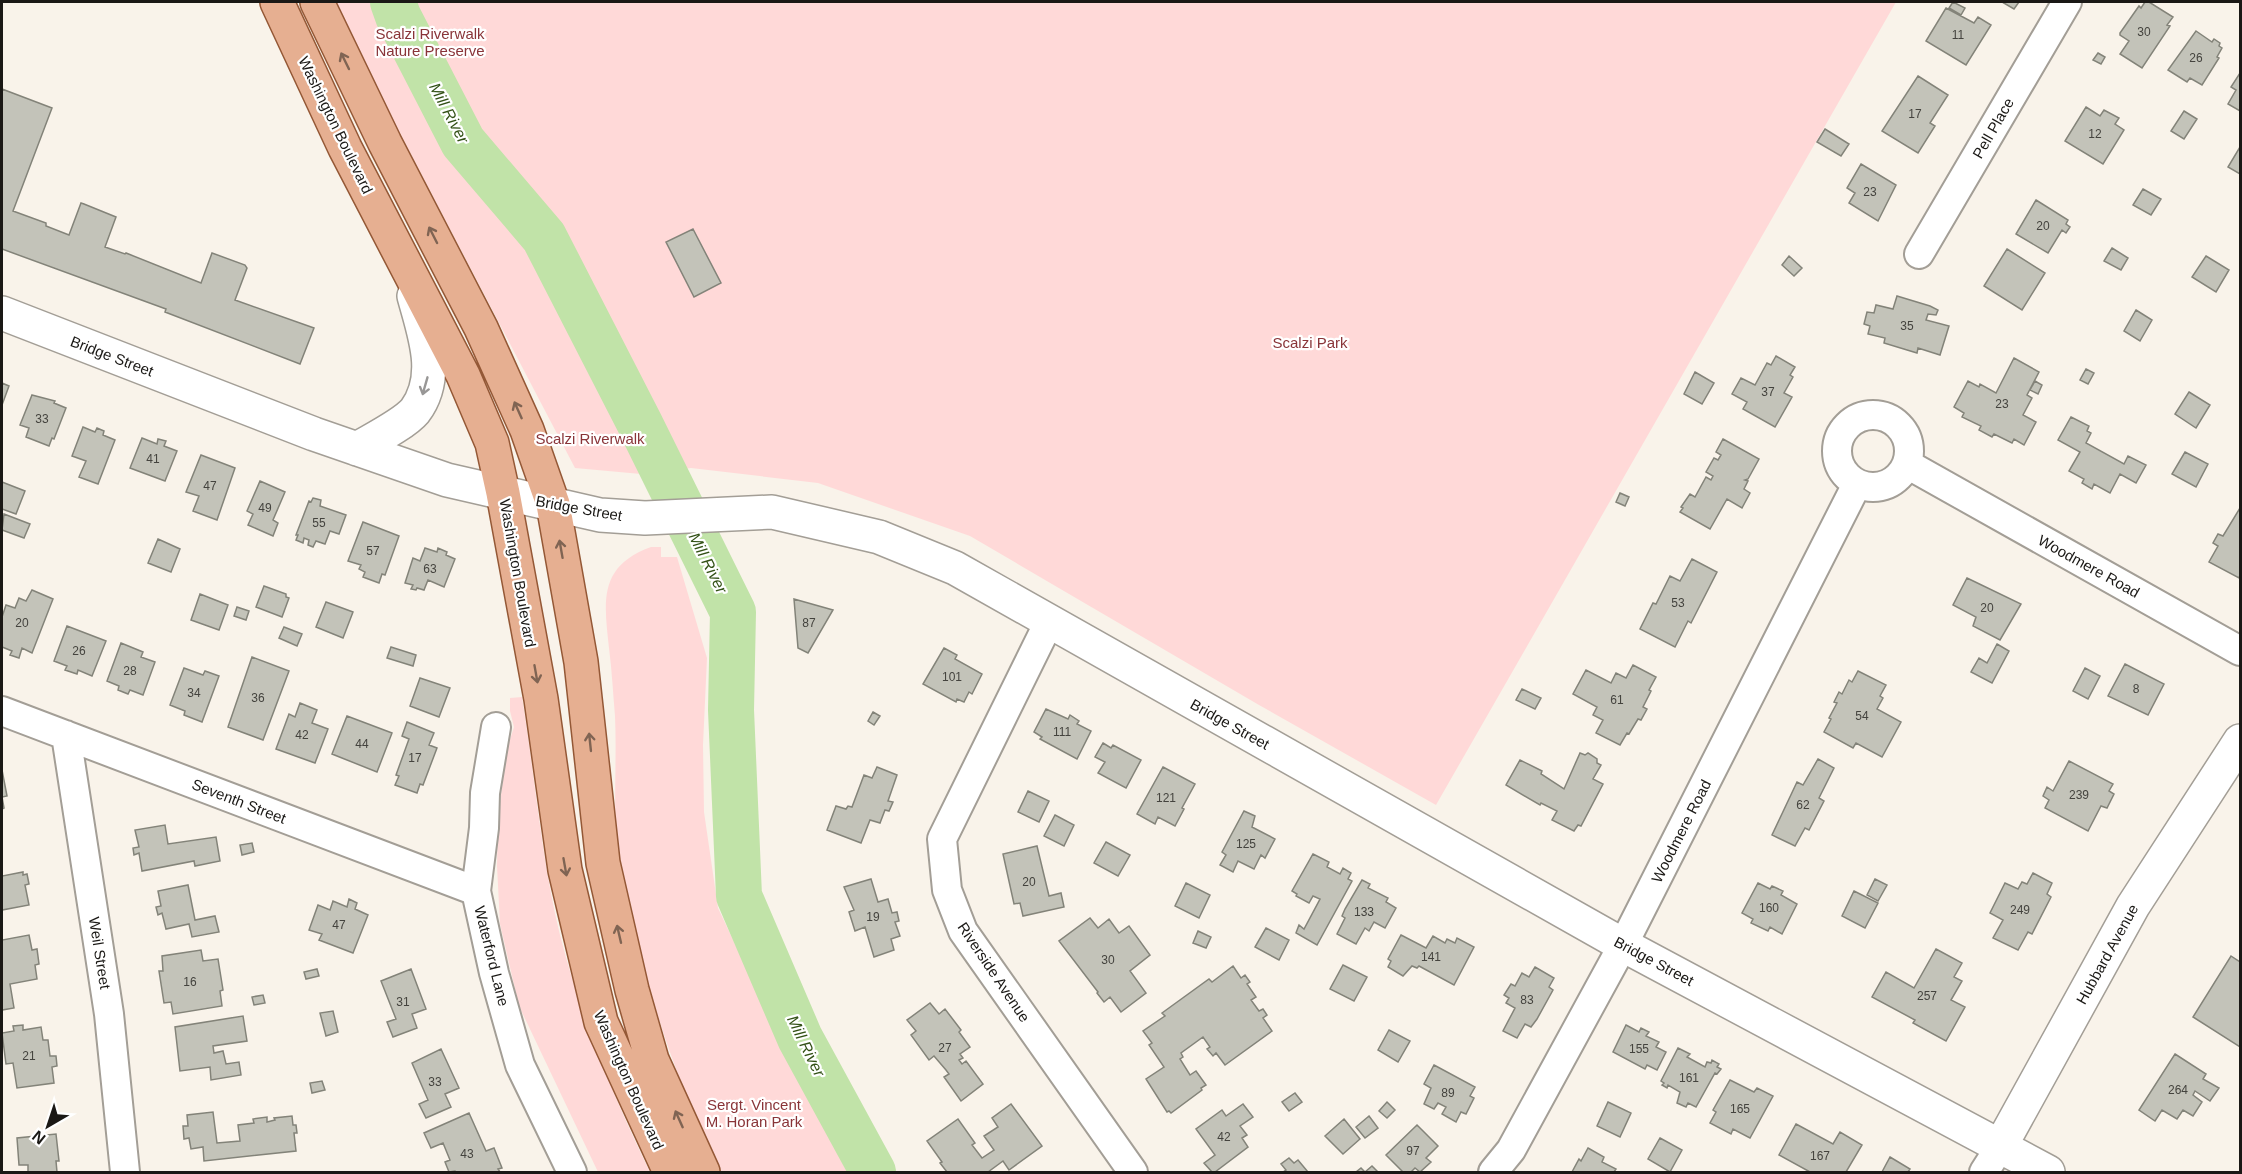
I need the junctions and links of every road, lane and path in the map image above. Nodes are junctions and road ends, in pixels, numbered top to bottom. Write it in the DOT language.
graph roads {
  1 [pos="277,2"];
  2 [pos="317,2"];
  3 [pos="2067,2"];
  4 [pos="1919,254"];
  5 [pos="407,268"];
  6 [pos="2,314"];
  7 [pos="357,448"];
  8 [pos="1907,464"];
  9 [pos="1857,484"];
  10 [pos="503,492"];
  11 [pos="554,504"];
  12 [pos="1049,622"];
  13 [pos="2241,651"];
  14 [pos="2,711"];
  15 [pos="496,728"];
  16 [pos="66,735"];
  17 [pos="2241,741"];
  18 [pos="476,891"];
  19 [pos="1623,945"];
  20 [pos="1992,1160"];
  21 [pos="125,1173"];
  22 [pos="572,1173"];
  23 [pos="670,1173"];
  24 [pos="703,1173"];
  25 [pos="1133,1173"];
  26 [pos="1493,1173"];
  27 [pos="2048,1173"];
  1 -- 5 [label="main road, Washington Boulevard"];
  11 -- 2 [label="main road, Washington Boulevard, one-way"];
  3 -- 4 [label="street, Pell Place"];
  5 -- 7 [label="main road, one-way"];
  5 -- 10 [label="main road, Washington Boulevard"];
  6 -- 7 [label="main road, Bridge Street"];
  7 -- 10 [label="main road, Bridge Street"];
  8 -- 9 [label="street"];
  8 -- 9 [label="street"];
  8 -- 13 [label="street, Woodmere Road"];
  9 -- 19 [label="street, Woodmere Road"];
  10 -- 11 [label="main road, Bridge Street"];
  10 -- 23 [label="main road, Washington Boulevard, one-way"];
  11 -- 12 [label="main road, Bridge Street"];
  24 -- 11 [label="main road, Washington Boulevard, one-way"];
  12 -- 19 [label="main road, Bridge Street"];
  12 -- 25 [label="street, Riverside Avenue"];
  14 -- 16 [label="street, Seventh Street"];
  15 -- 18 [label="street, Waterford Lane"];
  16 -- 18 [label="street, Seventh Street"];
  16 -- 21 [label="street, Weil Street"];
  17 -- 20 [label="main road, Hubbard Avenue"];
  18 -- 22 [label="street, Waterford Lane"];
  19 -- 20 [label="main road, Bridge Street"];
  19 -- 26 [label="street, Woodmere Road"];
  20 -- 27 [label="main road, Bridge Street"];
}
